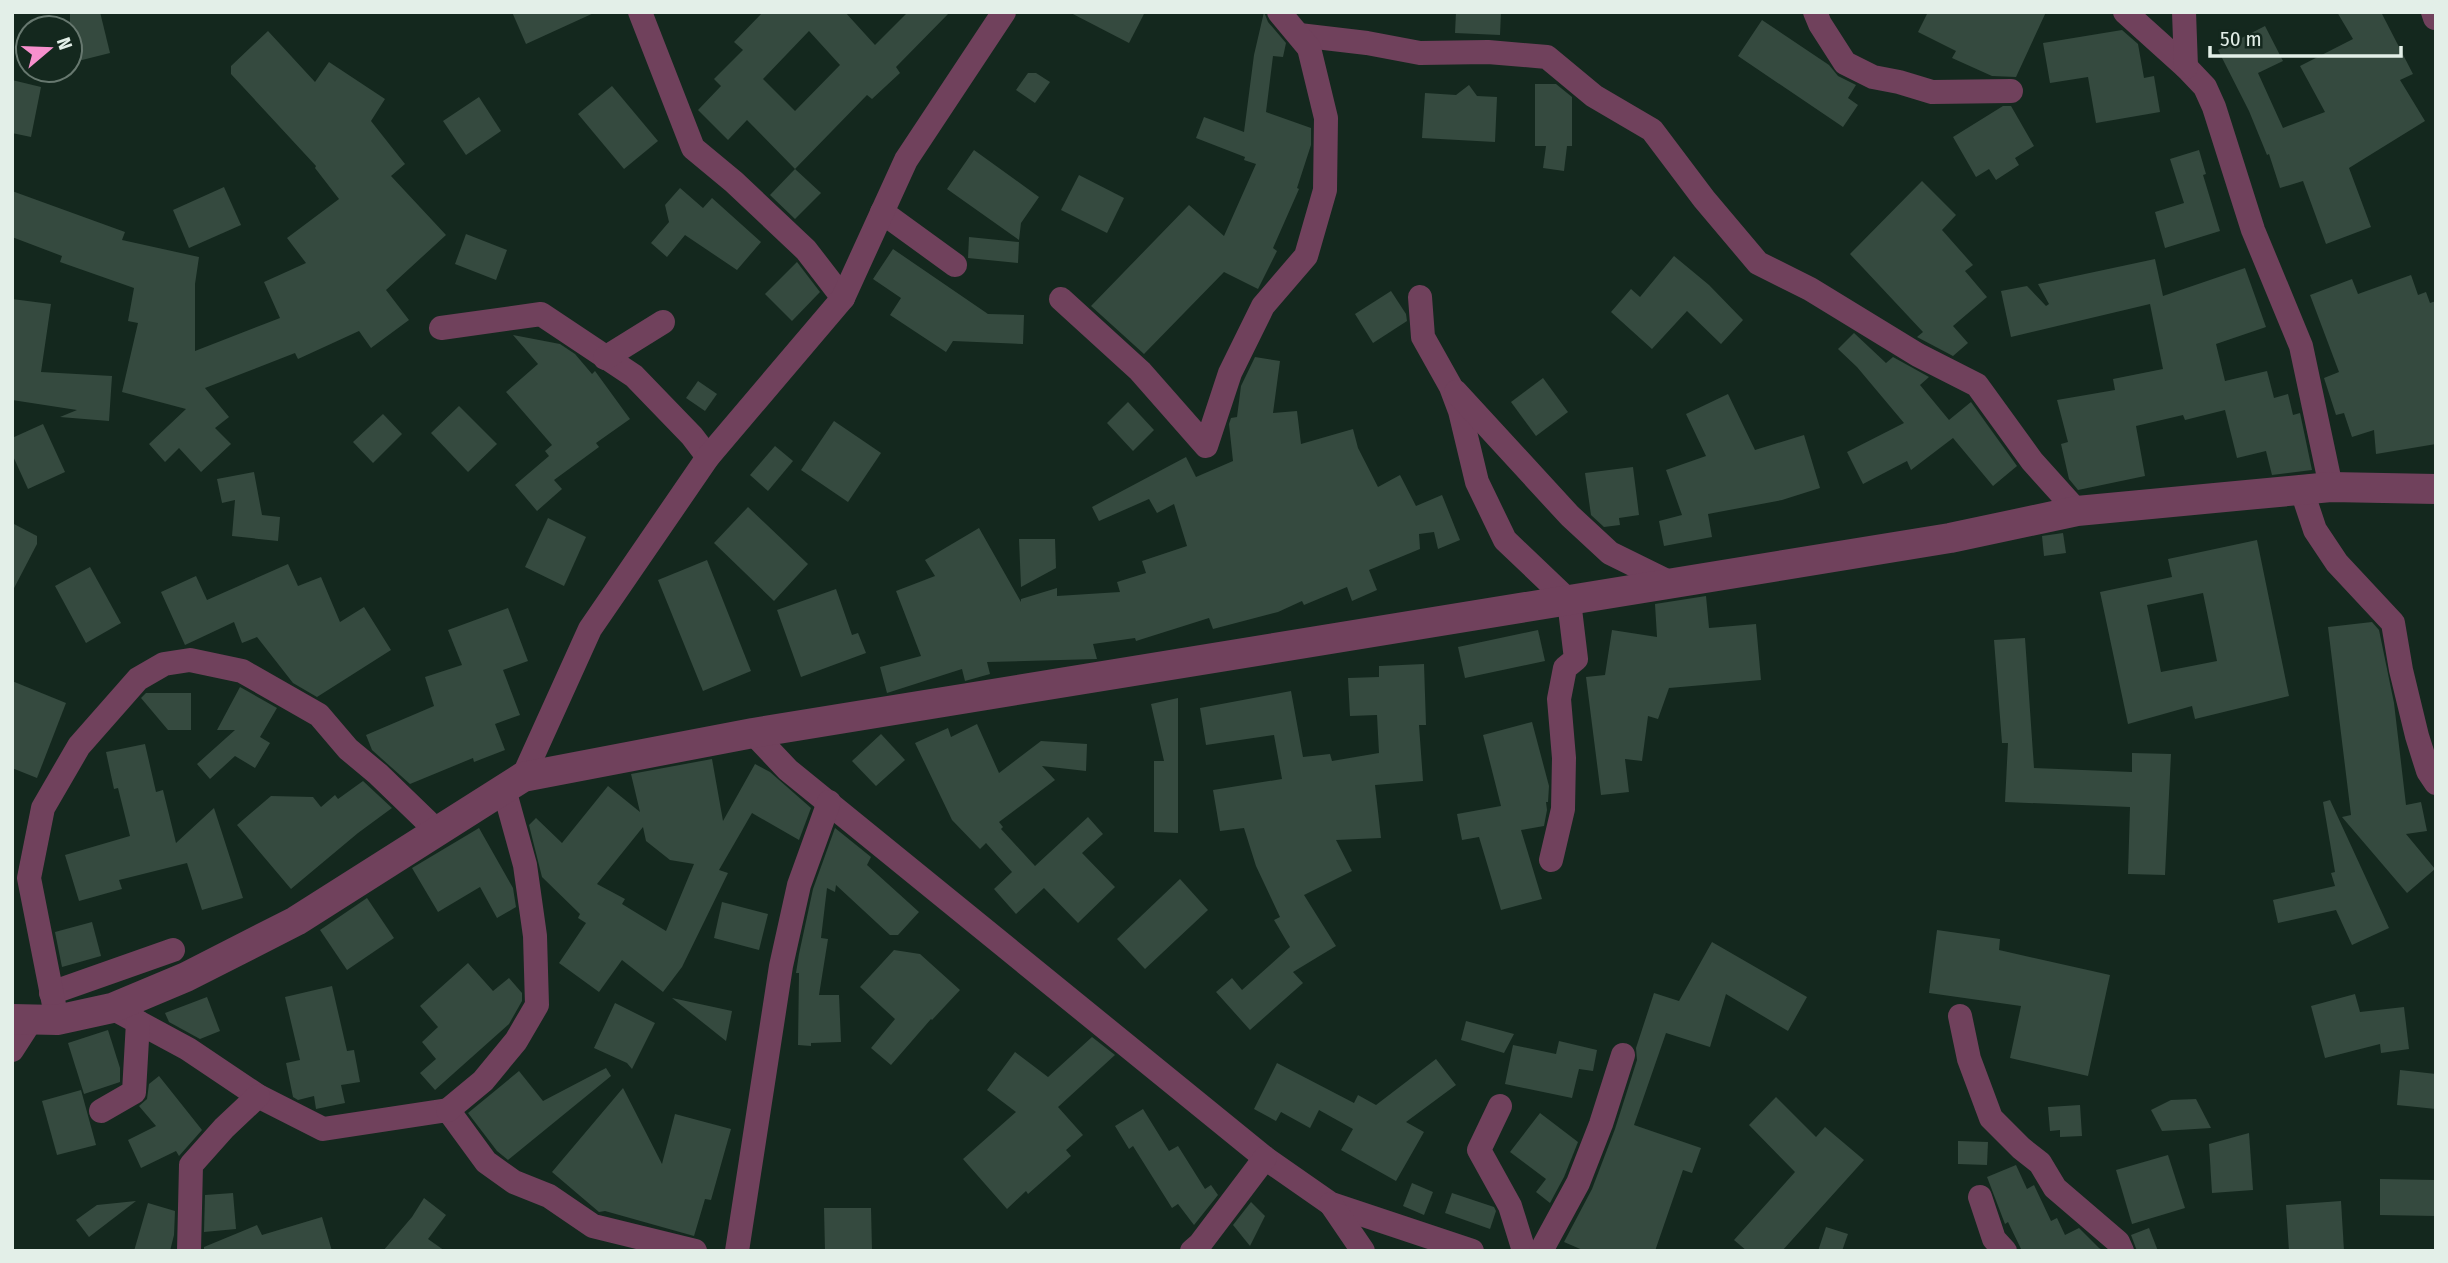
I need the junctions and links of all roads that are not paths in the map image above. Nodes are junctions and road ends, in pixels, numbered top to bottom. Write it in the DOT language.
graph roads {
  1 [pos="640,12"];
  2 [pos="1004,12"];
  3 [pos="1279,12"];
  4 [pos="1815,12"];
  5 [pos="2125,12"];
  6 [pos="2184,12"];
  7 [pos="1299,36"];
  8 [pos="2186,67"];
  9 [pos="2011,91"];
  10 [pos="882,212"];
  11 [pos="954,265"];
  12 [pos="1420,297"];
  13 [pos="843,298"];
  14 [pos="1061,299"];
  15 [pos="663,322"];
  16 [pos="441,328"];
  17 [pos="605,358"];
  18 [pos="1451,387"];
  19 [pos="708,457"];
  20 [pos="2331,487"];
  21 [pos="2436,489"];
  22 [pos="2302,491"];
  23 [pos="2077,511"];
  24 [pos="1673,584"];
  25 [pos="1569,601"];
  26 [pos="753,733"];
  27 [pos="514,783"];
  28 [pos="2436,783"];
  29 [pos="829,802"];
  30 [pos="437,831"];
  31 [pos="1551,860"];
  32 [pos="173,950"];
  33 [pos="38,1013"];
  34 [pos="125,1015"];
  35 [pos="1960,1016"];
  36 [pos="12,1050"];
  37 [pos="1623,1055"];
  38 [pos="258,1096"];
  39 [pos="1500,1106"];
  40 [pos="448,1110"];
  41 [pos="102,1111"];
  42 [pos="1265,1158"];
  43 [pos="1980,1197"];
  44 [pos="1331,1204"];
  45 [pos="189,1251"];
  46 [pos="695,1251"];
  47 [pos="737,1251"];
  48 [pos="1192,1251"];
  49 [pos="1363,1251"];
  50 [pos="1472,1251"];
  51 [pos="1524,1251"];
  52 [pos="1541,1251"];
  53 [pos="2005,1251"];
  54 [pos="2122,1251"];
  1 -- 13 [label="street"];
  2 -- 10 [label="street"];
  3 -- 7 [label="street"];
  4 -- 9 [label="street"];
  5 -- 8 [label="street"];
  6 -- 8 [label="street"];
  7 -- 14 [label="street"];
  7 -- 23 [label="street"];
  8 -- 20 [label="street"];
  10 -- 11 [label="street"];
  10 -- 13 [label="street"];
  12 -- 18 [label="street"];
  13 -- 19 [label="street"];
  15 -- 17 [label="street"];
  16 -- 17 [label="street"];
  17 -- 19 [label="street"];
  18 -- 24 [label="street"];
  18 -- 25 [label="street"];
  19 -- 27 [label="street"];
  20 -- 21 [label="street"];
  20 -- 22 [label="street"];
  22 -- 23 [label="street"];
  22 -- 28 [label="street"];
  23 -- 24 [label="street"];
  24 -- 25 [label="street"];
  25 -- 26 [label="street"];
  25 -- 31 [label="street"];
  26 -- 27 [label="street"];
  26 -- 29 [label="street"];
  27 -- 30 [label="street"];
  27 -- 40 [label="street"];
  29 -- 42 [label="street"];
  29 -- 47 [label="street"];
  30 -- 33 [label="street"];
  30 -- 34 [label="street"];
  32 -- 33 [label="street"];
  33 -- 34 [label="street"];
  33 -- 36 [label="street"];
  34 -- 38 [label="street"];
  34 -- 41 [label="street"];
  35 -- 54 [label="street"];
  37 -- 52 [label="street"];
  38 -- 40 [label="street"];
  38 -- 45 [label="street"];
  39 -- 51 [label="street"];
  40 -- 46 [label="street"];
  42 -- 44 [label="street"];
  42 -- 48 [label="street"];
  43 -- 53 [label="street"];
  44 -- 49 [label="street"];
  44 -- 50 [label="street"];
}
